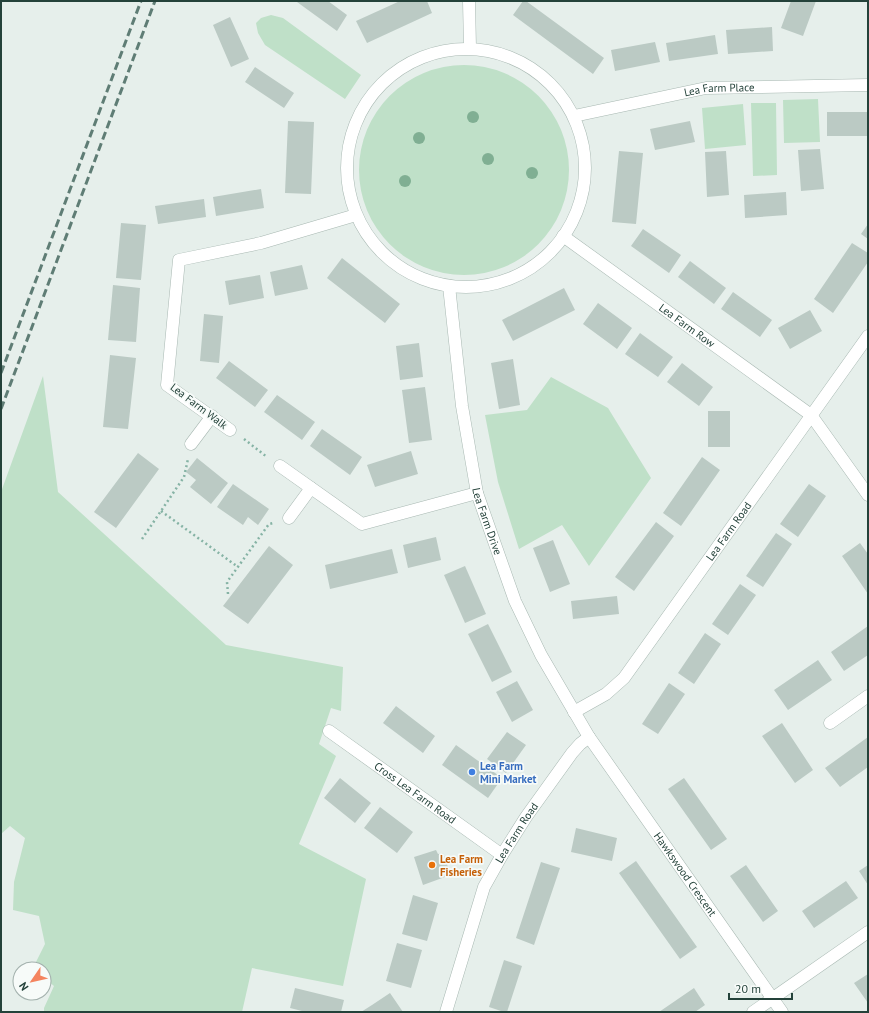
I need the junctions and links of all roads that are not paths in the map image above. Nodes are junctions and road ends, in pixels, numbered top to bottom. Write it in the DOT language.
graph roads {
  1 [pos="469,1"];
  2 [pos="470,48"];
  3 [pos="868,85"];
  4 [pos="574,116"];
  5 [pos="356,215"];
  6 [pos="564,236"];
  7 [pos="449,286"];
  8 [pos="868,336"];
  9 [pos="811,415"];
  10 [pos="212,416"];
  11 [pos="230,430"];
  12 [pos="192,444"];
  13 [pos="280,466"];
  14 [pos="311,488"];
  15 [pos="477,493"];
  16 [pos="868,495"];
  17 [pos="289,518"];
  18 [pos="868,696"];
  19 [pos="574,712"];
  20 [pos="830,722"];
  21 [pos="329,731"];
  22 [pos="589,737"];
  23 [pos="502,855"];
  24 [pos="868,932"];
  25 [pos="772,998"];
  26 [pos="446,1012"];
  27 [pos="753,1012"];
  28 [pos="782,1012"];
  1 -- 2 [label="street"];
  2 -- 4 [label="street"];
  2 -- 5 [label="street"];
  3 -- 4 [label="street, Lea Farm Place"];
  4 -- 6 [label="street"];
  5 -- 7 [label="street"];
  5 -- 10 [label="street, Lea Farm Walk"];
  6 -- 7 [label="street"];
  6 -- 9 [label="street, Lea Farm Row"];
  7 -- 15 [label="street, Lea Farm Drive"];
  8 -- 9 [label="street, Lea Farm Road"];
  9 -- 16 [label="street, Lea Farm Row"];
  9 -- 19 [label="street, Lea Farm Road"];
  10 -- 11 [label="street, Lea Farm Walk"];
  10 -- 12 [label="street"];
  13 -- 14 [label="street"];
  14 -- 15 [label="street"];
  14 -- 17 [label="street"];
  15 -- 19 [label="street, Lea Farm Drive"];
  18 -- 20 [label="street"];
  19 -- 22 [label="street, Lea Farm Drive"];
  21 -- 23 [label="street, Cross Lea Farm Road"];
  22 -- 23 [label="street, Lea Farm Road"];
  22 -- 25 [label="street, Hawkswood Crescent"];
  23 -- 26 [label="street, Lea Farm Road"];
  24 -- 25 [label="street"];
  25 -- 27 [label="street"];
  25 -- 28 [label="street, Hawkswood Crescent"];
}
